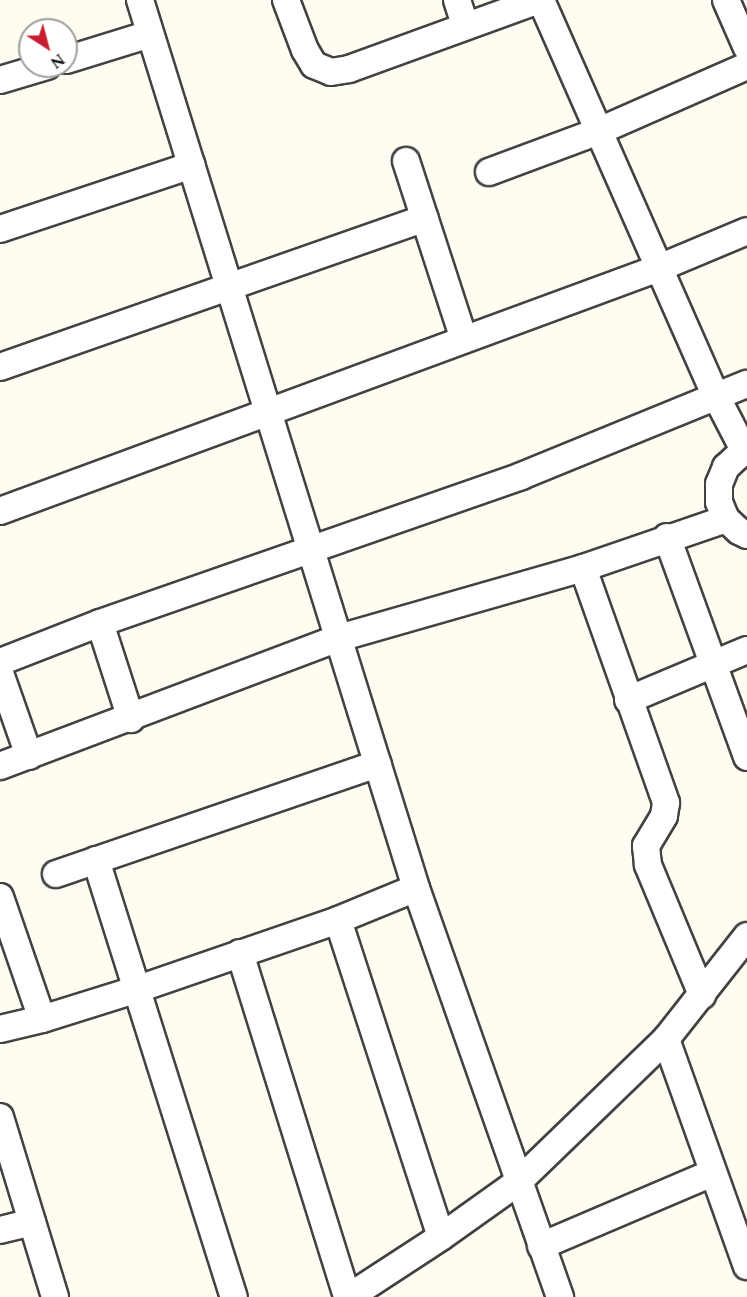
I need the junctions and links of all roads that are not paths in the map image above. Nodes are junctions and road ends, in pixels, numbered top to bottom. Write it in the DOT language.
graph roads {
  1 [pos="286,0"];
  2 [pos="457,0"];
  3 [pos="540,0"];
  4 [pos="726,0"];
  5 [pos="147,2"];
  6 [pos="465,26"];
  7 [pos="150,34"];
  8 [pos="747,48"];
  9 [pos="78,56"];
  10 [pos="747,66"];
  11 [pos="18,75"];
  12 [pos="0,80"];
  13 [pos="599,131"];
  14 [pos="406,161"];
  15 [pos="192,165"];
  16 [pos="489,172"];
  17 [pos="425,218"];
  18 [pos="0,229"];
  19 [pos="747,231"];
  20 [pos="660,268"];
  21 [pos="229,286"];
  22 [pos="464,339"];
  23 [pos="0,367"];
  24 [pos="747,384"];
  25 [pos="716,396"];
  26 [pos="268,412"];
  27 [pos="746,452"];
  28 [pos="0,511"];
  29 [pos="726,519"];
  30 [pos="747,535"];
  31 [pos="666,537"];
  32 [pos="310,548"];
  33 [pos="583,568"];
  34 [pos="100,623"];
  35 [pos="339,638"];
  36 [pos="747,650"];
  37 [pos="0,662"];
  38 [pos="711,665"];
  39 [pos="0,673"];
  40 [pos="628,700"];
  41 [pos="131,719"];
  42 [pos="29,756"];
  43 [pos="747,757"];
  44 [pos="378,764"];
  45 [pos="0,766"];
  46 [pos="96,860"];
  47 [pos="56,874"];
  48 [pos="416,888"];
  49 [pos="0,897"];
  50 [pos="338,920"];
  51 [pos="747,936"];
  52 [pos="240,953"];
  53 [pos="138,989"];
  54 [pos="702,994"];
  55 [pos="42,1019"];
  56 [pos="0,1029"];
  57 [pos="666,1039"];
  58 [pos="0,1117"];
  59 [pos="712,1173"];
  60 [pos="518,1182"];
  61 [pos="32,1222"];
  62 [pos="0,1230"];
  63 [pos="441,1237"];
  64 [pos="541,1246"];
  65 [pos="747,1266"];
  66 [pos="55,1297"];
  67 [pos="234,1297"];
  68 [pos="348,1297"];
  69 [pos="560,1297"];
  1 -- 6 [label="street"];
  2 -- 6 [label="street"];
  3 -- 6 [label="street"];
  3 -- 13 [label="street"];
  4 -- 8 [label="street"];
  5 -- 7 [label="street"];
  7 -- 9 [label="street"];
  7 -- 15 [label="street"];
  10 -- 13 [label="street"];
  11 -- 12 [label="street"];
  13 -- 16 [label="street"];
  13 -- 20 [label="street"];
  14 -- 17 [label="street"];
  15 -- 18 [label="street"];
  15 -- 21 [label="street"];
  17 -- 21 [label="street"];
  17 -- 22 [label="street"];
  19 -- 20 [label="street"];
  20 -- 22 [label="street"];
  20 -- 25 [label="street"];
  21 -- 23 [label="street"];
  21 -- 26 [label="street"];
  22 -- 26 [label="street"];
  24 -- 25 [label="street"];
  25 -- 27 [label="street"];
  25 -- 32 [label="street"];
  26 -- 28 [label="street"];
  26 -- 32 [label="street"];
  27 -- 29 [label="street"];
  29 -- 30 [label="street"];
  29 -- 31 [label="street"];
  31 -- 33 [label="street"];
  31 -- 38 [label="street"];
  32 -- 34 [label="street"];
  32 -- 35 [label="street"];
  33 -- 35 [label="street"];
  33 -- 40 [label="street"];
  34 -- 37 [label="street"];
  34 -- 41 [label="street"];
  35 -- 41 [label="street"];
  35 -- 44 [label="street"];
  36 -- 38 [label="street"];
  38 -- 40 [label="street"];
  38 -- 43 [label="street"];
  39 -- 42 [label="street"];
  40 -- 54 [label="street"];
  41 -- 42 [label="street"];
  42 -- 45 [label="street"];
  44 -- 46 [label="street"];
  44 -- 48 [label="street"];
  46 -- 47 [label="street"];
  46 -- 53 [label="street"];
  48 -- 50 [label="street"];
  48 -- 60 [label="street"];
  49 -- 55 [label="street"];
  50 -- 52 [label="street"];
  50 -- 63 [label="street"];
  51 -- 54 [label="street"];
  52 -- 53 [label="street"];
  52 -- 68 [label="street"];
  53 -- 55 [label="street"];
  53 -- 67 [label="street"];
  54 -- 57 [label="street"];
  55 -- 56 [label="street"];
  57 -- 59 [label="street"];
  57 -- 60 [label="street"];
  58 -- 61 [label="street"];
  59 -- 64 [label="street"];
  59 -- 65 [label="street"];
  60 -- 63 [label="street"];
  60 -- 64 [label="street"];
  61 -- 62 [label="street"];
  61 -- 66 [label="street"];
  63 -- 68 [label="street"];
  64 -- 69 [label="street"];
}
